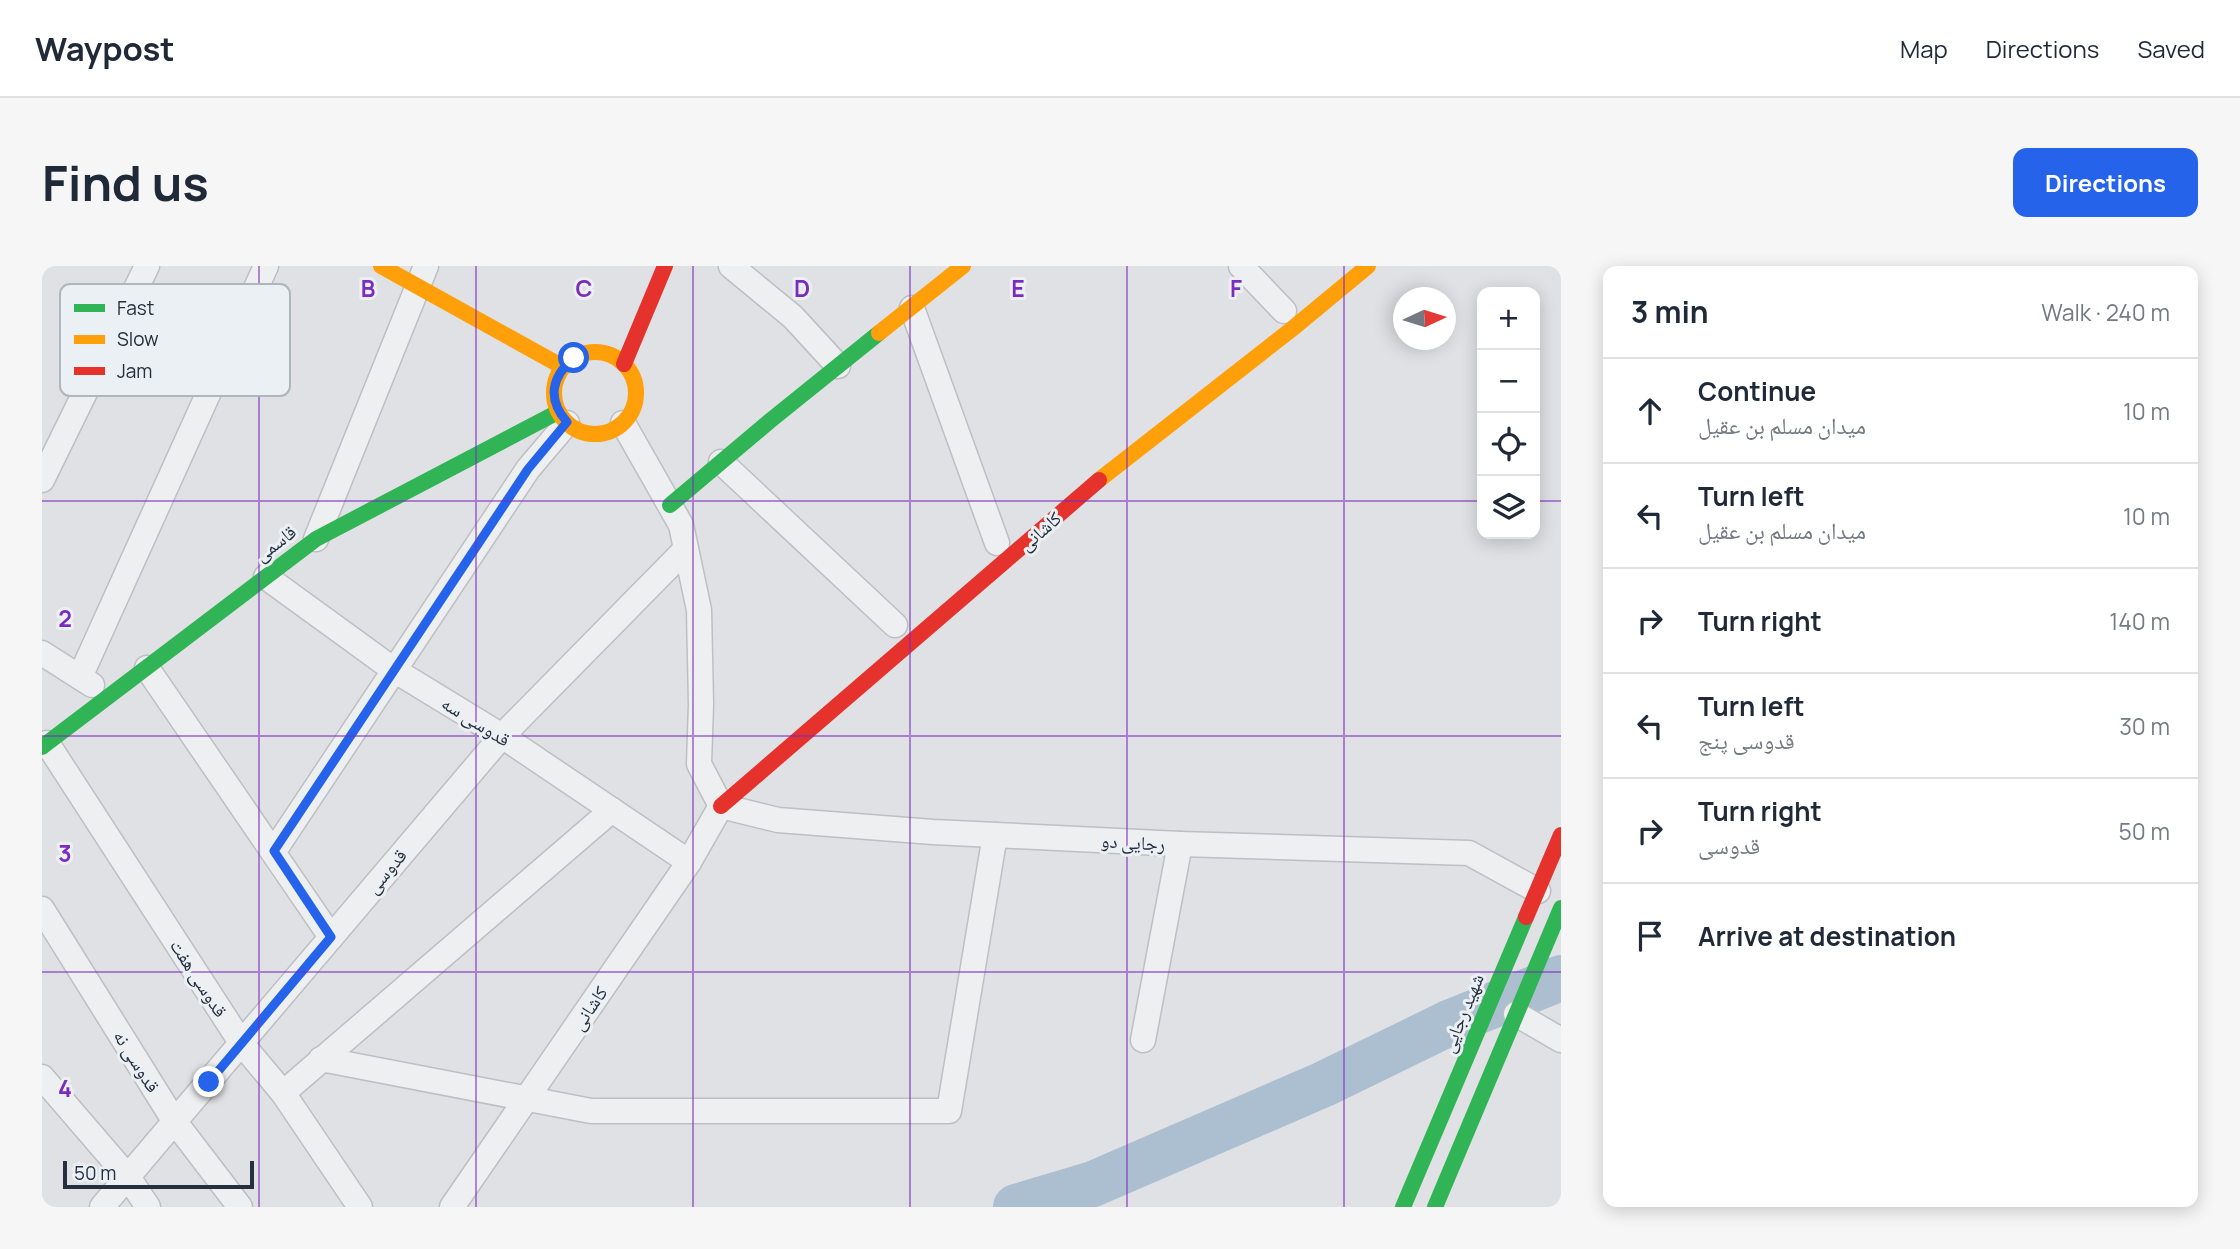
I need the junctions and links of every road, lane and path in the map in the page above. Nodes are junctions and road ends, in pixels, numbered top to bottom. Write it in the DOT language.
graph roads {
  1 [pos="147,266"];
  2 [pos="266,266"];
  3 [pos="381,266"];
  4 [pos="666,266"];
  5 [pos="731,266"];
  6 [pos="963,266"];
  7 [pos="1241,266"];
  8 [pos="1368,266"];
  9 [pos="422,276"];
  10 [pos="138,284"];
  11 [pos="258,284"];
  12 [pos="912,308"];
  13 [pos="1284,311"];
  14 [pos="624,364"];
  15 [pos="838,366"];
  16 [pos="563,367"];
  17 [pos="83,396"];
  18 [pos="207,396"];
  19 [pos="563,417"];
  20 [pos="623,423"];
  21 [pos="721,462"];
  22 [pos="42,480"];
  23 [pos="670,505"];
  24 [pos="316,539"];
  25 [pos="997,543"];
  26 [pos="686,549"];
  27 [pos="266,577"];
  28 [pos="895,626"];
  29 [pos="42,653"];
  30 [pos="147,668"];
  31 [pos="394,670"];
  32 [pos="80,677"];
  33 [pos="837,686"];
  34 [pos="111,696"];
  35 [pos="502,736"];
  36 [pos="45,745"];
  37 [pos="721,806"];
  38 [pos="612,810"];
  39 [pos="995,835"];
  40 [pos="1561,835"];
  41 [pos="1180,845"];
  42 [pos="274,851"];
  43 [pos="689,862"];
  44 [pos="1538,891"];
  45 [pos="1561,908"];
  46 [pos="42,909"];
  47 [pos="331,937"];
  48 [pos="1517,1010"];
  49 [pos="1143,1040"];
  50 [pos="1561,1040"];
  51 [pos="242,1044"];
  52 [pos="321,1059"];
  53 [pos="42,1077"];
  54 [pos="283,1093"];
  55 [pos="528,1098"];
  56 [pos="175,1122"];
  57 [pos="128,1177"];
  58 [pos="102,1207"];
  59 [pos="148,1207"];
  60 [pos="240,1207"];
  61 [pos="360,1207"];
  62 [pos="452,1207"];
  63 [pos="1403,1207"];
  64 [pos="1435,1207"];
  1 -- 10 [label="street"];
  2 -- 11 [label="street"];
  3 -- 9 [label="street"];
  4 -- 14 [label="street"];
  5 -- 15 [label="street"];
  6 -- 12 [label="street"];
  7 -- 13 [label="street"];
  8 -- 37 [label="street, کاشانی"];
  9 -- 16 [label="street"];
  9 -- 24 [label="street"];
  12 -- 15 [label="street"];
  12 -- 25 [label="street"];
  14 -- 16 [label="street"];
  14 -- 20 [label="street"];
  15 -- 21 [label="street"];
  16 -- 19 [label="street"];
  17 -- 22 [label="street"];
  18 -- 32 [label="street"];
  19 -- 20 [label="street"];
  19 -- 24 [label="street, قاسمی"];
  19 -- 31 [label="street"];
  20 -- 23 [label="street"];
  21 -- 23 [label="street"];
  21 -- 28 [label="street"];
  23 -- 26 [label="street"];
  24 -- 27 [label="street, قاسمی"];
  26 -- 35 [label="street, قدوسی"];
  26 -- 37 [label="street"];
  27 -- 30 [label="street, قاسمی"];
  27 -- 31 [label="street, قدوسی سه"];
  29 -- 32 [label="street"];
  30 -- 34 [label="street, قاسمی"];
  30 -- 42 [label="street"];
  31 -- 35 [label="street, قدوسی سه"];
  31 -- 42 [label="street"];
  32 -- 34 [label="street"];
  33 -- 37 [label="street, کاشانی"];
  34 -- 36 [label="street, قاسمی"];
  35 -- 38 [label="street, قدوسی سه"];
  35 -- 47 [label="street, قدوسی"];
  36 -- 51 [label="street, قدوسی هفت"];
  37 -- 39 [label="street, رجایی دو"];
  37 -- 43 [label="street, کاشانی"];
  38 -- 43 [label="street, قدوسی سه"];
  38 -- 52 [label="street"];
  39 -- 41 [label="street, رجایی دو"];
  39 -- 55 [label="street"];
  40 -- 44 [label="street, شهید رجایی"];
  41 -- 44 [label="street, رجایی دو"];
  41 -- 49 [label="street"];
  42 -- 47 [label="street"];
  43 -- 55 [label="street, کاشانی"];
  44 -- 63 [label="street, شهید رجایی"];
  45 -- 48 [label="street"];
  46 -- 56 [label="street, قدوسی نه"];
  47 -- 51 [label="street, قدوسی"];
  48 -- 50 [label="street"];
  48 -- 64 [label="street"];
  51 -- 54 [label="street, قدوسی هفت"];
  51 -- 56 [label="street, قدوسی"];
  52 -- 54 [label="street"];
  52 -- 55 [label="street"];
  53 -- 57 [label="street"];
  54 -- 61 [label="street, قدوسی هفت"];
  55 -- 62 [label="street, کاشانی"];
  56 -- 57 [label="street, قدوسی"];
  56 -- 60 [label="street, قدوسی نه"];
  57 -- 58 [label="street, قدوسی"];
  57 -- 59 [label="street"];
}
